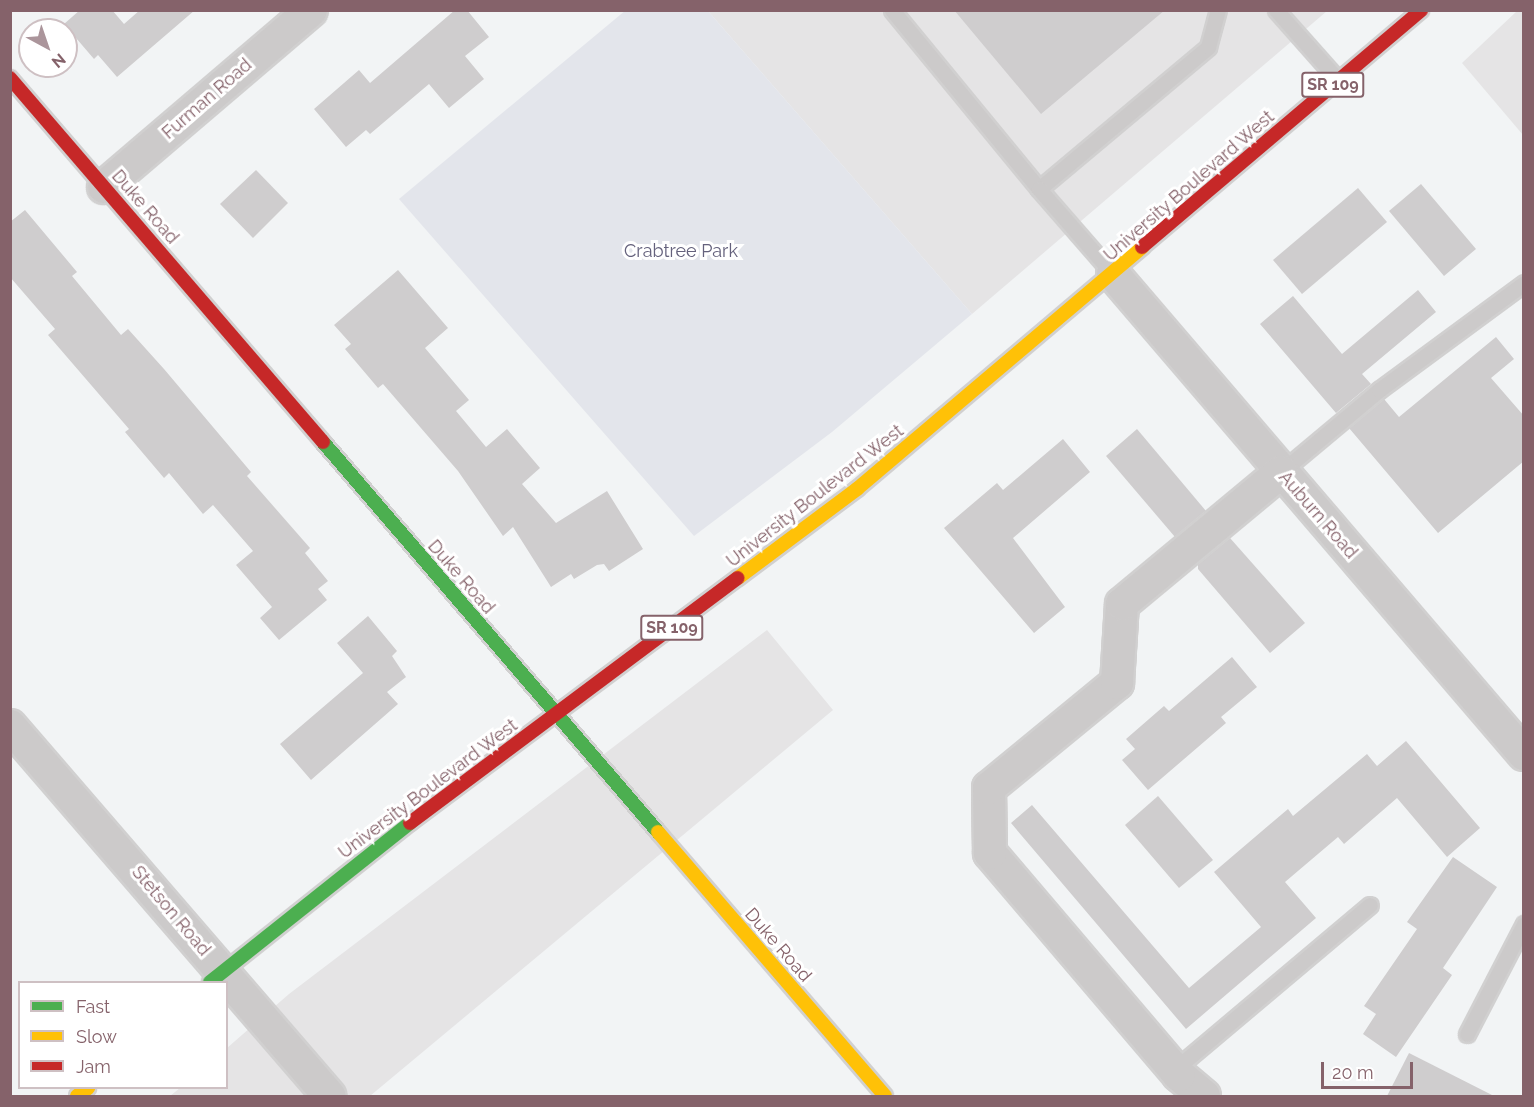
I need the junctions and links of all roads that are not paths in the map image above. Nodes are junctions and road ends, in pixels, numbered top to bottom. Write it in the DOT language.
graph roads {
  1 [pos="311,10"];
  2 [pos="892,10"];
  3 [pos="1218,10"];
  4 [pos="1276,10"];
  5 [pos="1421,10"];
  6 [pos="10,78"];
  7 [pos="1339,81"];
  8 [pos="104,187"];
  9 [pos="1039,189"];
  10 [pos="1113,274"];
  11 [pos="1524,283"];
  12 [pos="1281,472"];
  13 [pos="556,716"];
  14 [pos="10,726"];
  15 [pos="1524,754"];
  16 [pos="1370,905"];
  17 [pos="1524,924"];
  18 [pos="216,977"];
  19 [pos="228,990"];
  20 [pos="1467,1034"];
  21 [pos="1174,1070"];
  22 [pos="328,1096"];
  23 [pos="885,1096"];
  24 [pos="1204,1096"];
  1 -- 8 [label="street, Furman Road"];
  2 -- 9 [label="lane"];
  3 -- 9 [label="lane"];
  4 -- 7 [label="lane"];
  5 -- 7 [label="main road, University Boulevard West / SR 109"];
  6 -- 8 [label="main road, Duke Road"];
  7 -- 10 [label="main road, University Boulevard West / SR 109"];
  8 -- 13 [label="main road, Duke Road"];
  9 -- 10 [label="lane"];
  10 -- 12 [label="street, Auburn Road"];
  10 -- 13 [label="main road, University Boulevard West / SR 109"];
  11 -- 12 [label="lane"];
  12 -- 15 [label="street, Auburn Road"];
  12 -- 21 [label="street"];
  13 -- 18 [label="main road, University Boulevard West / SR 109"];
  13 -- 23 [label="main road, Duke Road"];
  14 -- 18 [label="street, Stetson Road"];
  16 -- 21 [label="lane"];
  17 -- 20 [label="lane"];
  19 -- 22 [label="street, Stetson Road"];
  21 -- 24 [label="street"];
}
